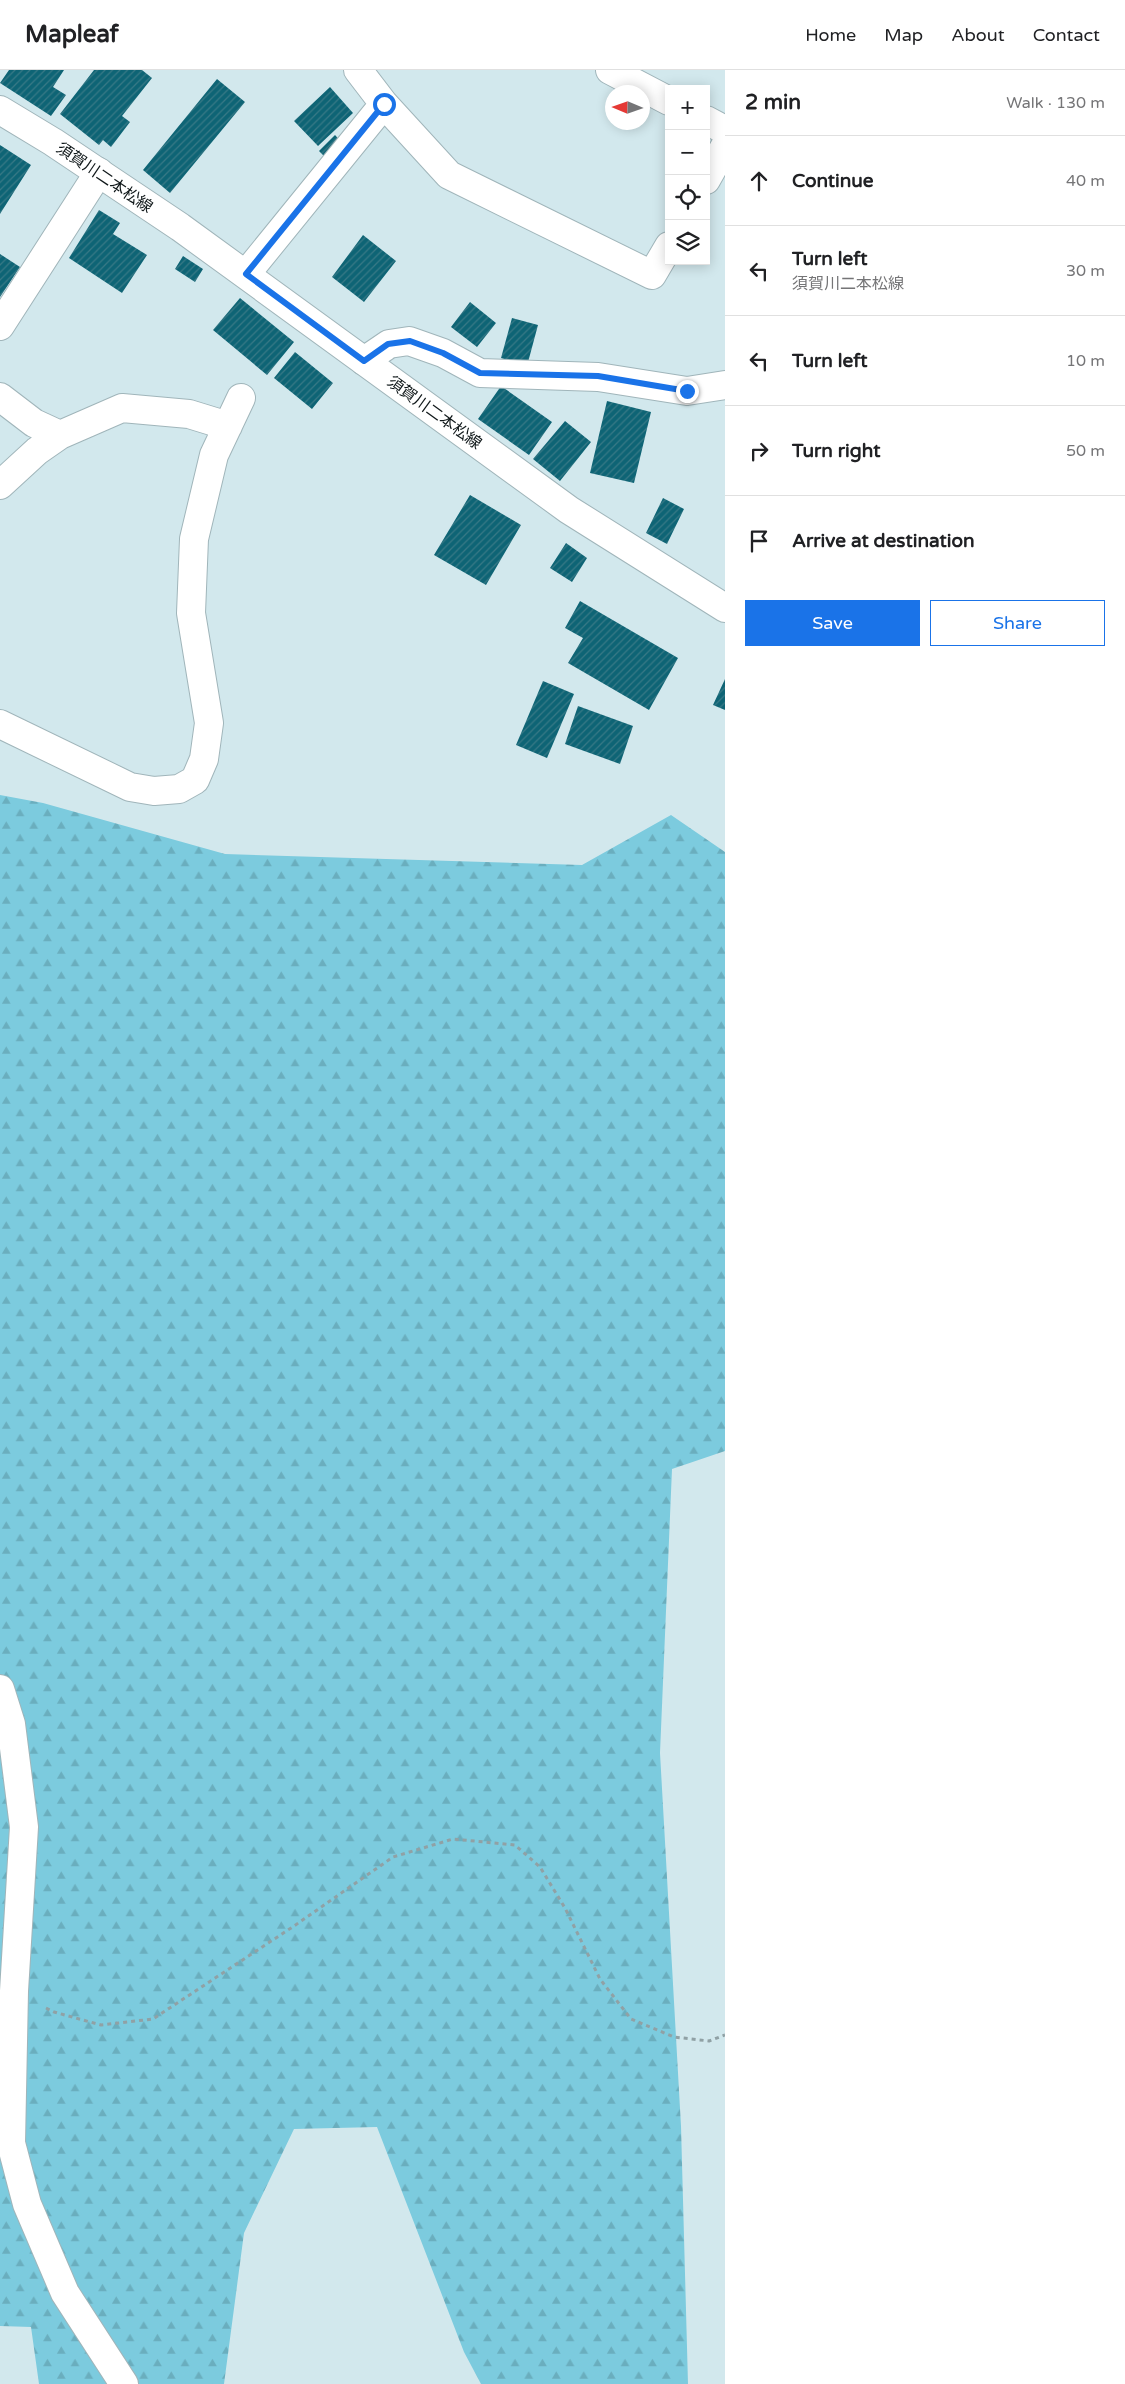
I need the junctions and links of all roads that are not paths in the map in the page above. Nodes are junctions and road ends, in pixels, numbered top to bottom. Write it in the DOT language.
graph roads {
  1 [pos="358,70"];
  2 [pos="610,70"];
  3 [pos="665,98"];
  4 [pos="384,104"];
  5 [pos="0,110"];
  6 [pos="710,122"];
  7 [pos="725,130"];
  8 [pos="725,146"];
  9 [pos="99,172"];
  10 [pos="709,175"];
  11 [pos="665,253"];
  12 [pos="246,274"];
  13 [pos="0,326"];
  14 [pos="364,361"];
  15 [pos="725,385"];
  16 [pos="0,396"];
  17 [pos="240,398"];
  18 [pos="228,426"];
  19 [pos="60,435"];
  20 [pos="0,485"];
  21 [pos="725,608"];
  22 [pos="0,724"];
  23 [pos="0,1689"];
  24 [pos="124,2384"];
  1 -- 4 [label="street"];
  2 -- 3 [label="street"];
  4 -- 11 [label="street"];
  4 -- 12 [label="street"];
  5 -- 9 [label="street, 須賀川二本松線"];
  6 -- 7 [label="street"];
  8 -- 10 [label="street"];
  9 -- 12 [label="street, 須賀川二本松線"];
  9 -- 13 [label="street"];
  12 -- 14 [label="street, 須賀川二本松線"];
  14 -- 15 [label="street"];
  14 -- 21 [label="street, 須賀川二本松線"];
  16 -- 19 [label="street"];
  17 -- 18 [label="street"];
  18 -- 19 [label="street"];
  18 -- 22 [label="street"];
  19 -- 20 [label="street"];
  23 -- 24 [label="street"];
}
